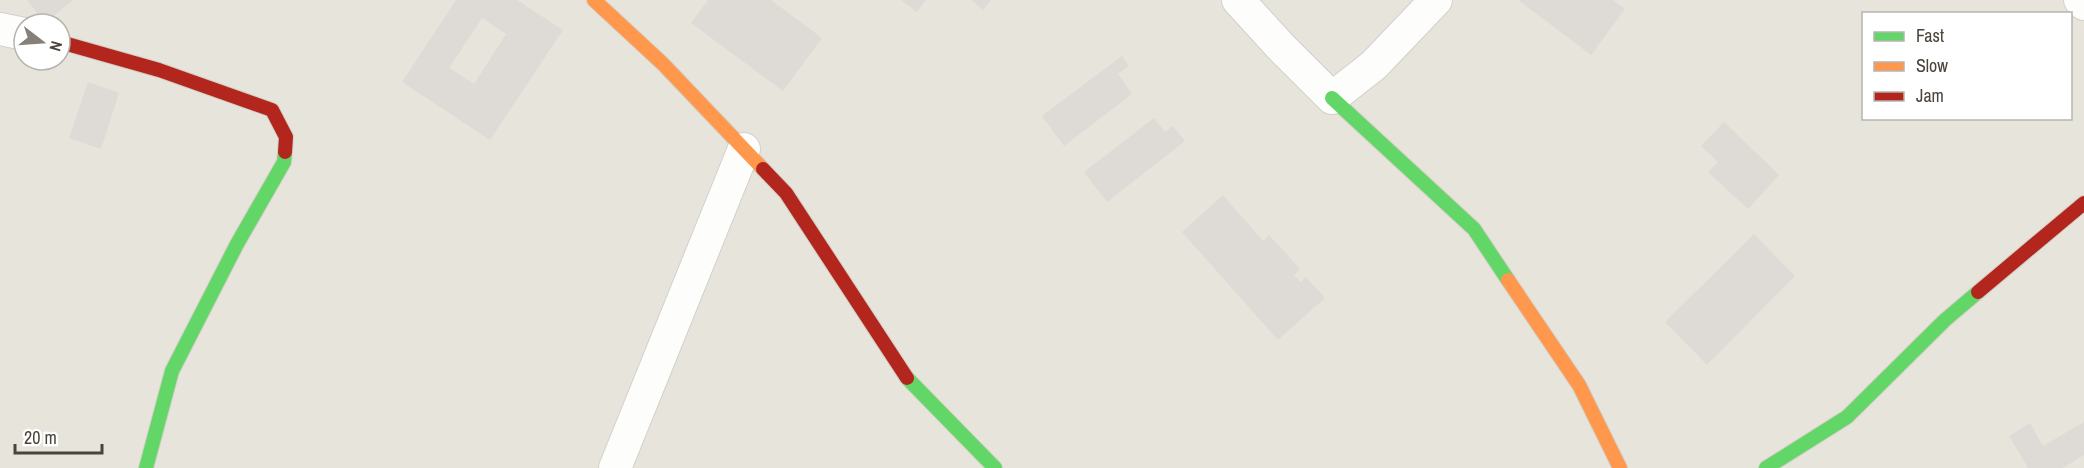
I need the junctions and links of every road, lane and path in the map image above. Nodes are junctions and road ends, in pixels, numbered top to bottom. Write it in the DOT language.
graph roads {
  1 [pos="594,0"];
  2 [pos="1238,0"];
  3 [pos="1436,0"];
  4 [pos="2080,0"];
  5 [pos="2084,4"];
  6 [pos="72,45"];
  7 [pos="1332,98"];
  8 [pos="744,149"];
  9 [pos="2084,203"];
  10 [pos="146,468"];
  11 [pos="615,468"];
  12 [pos="994,468"];
  13 [pos="1620,468"];
  14 [pos="1767,468"];
  1 -- 8 [label="street"];
  2 -- 7 [label="street"];
  3 -- 7 [label="street"];
  4 -- 5 [label="street"];
  6 -- 10 [label="street"];
  7 -- 13 [label="street"];
  8 -- 11 [label="street"];
  8 -- 12 [label="street"];
  9 -- 14 [label="street"];
}
